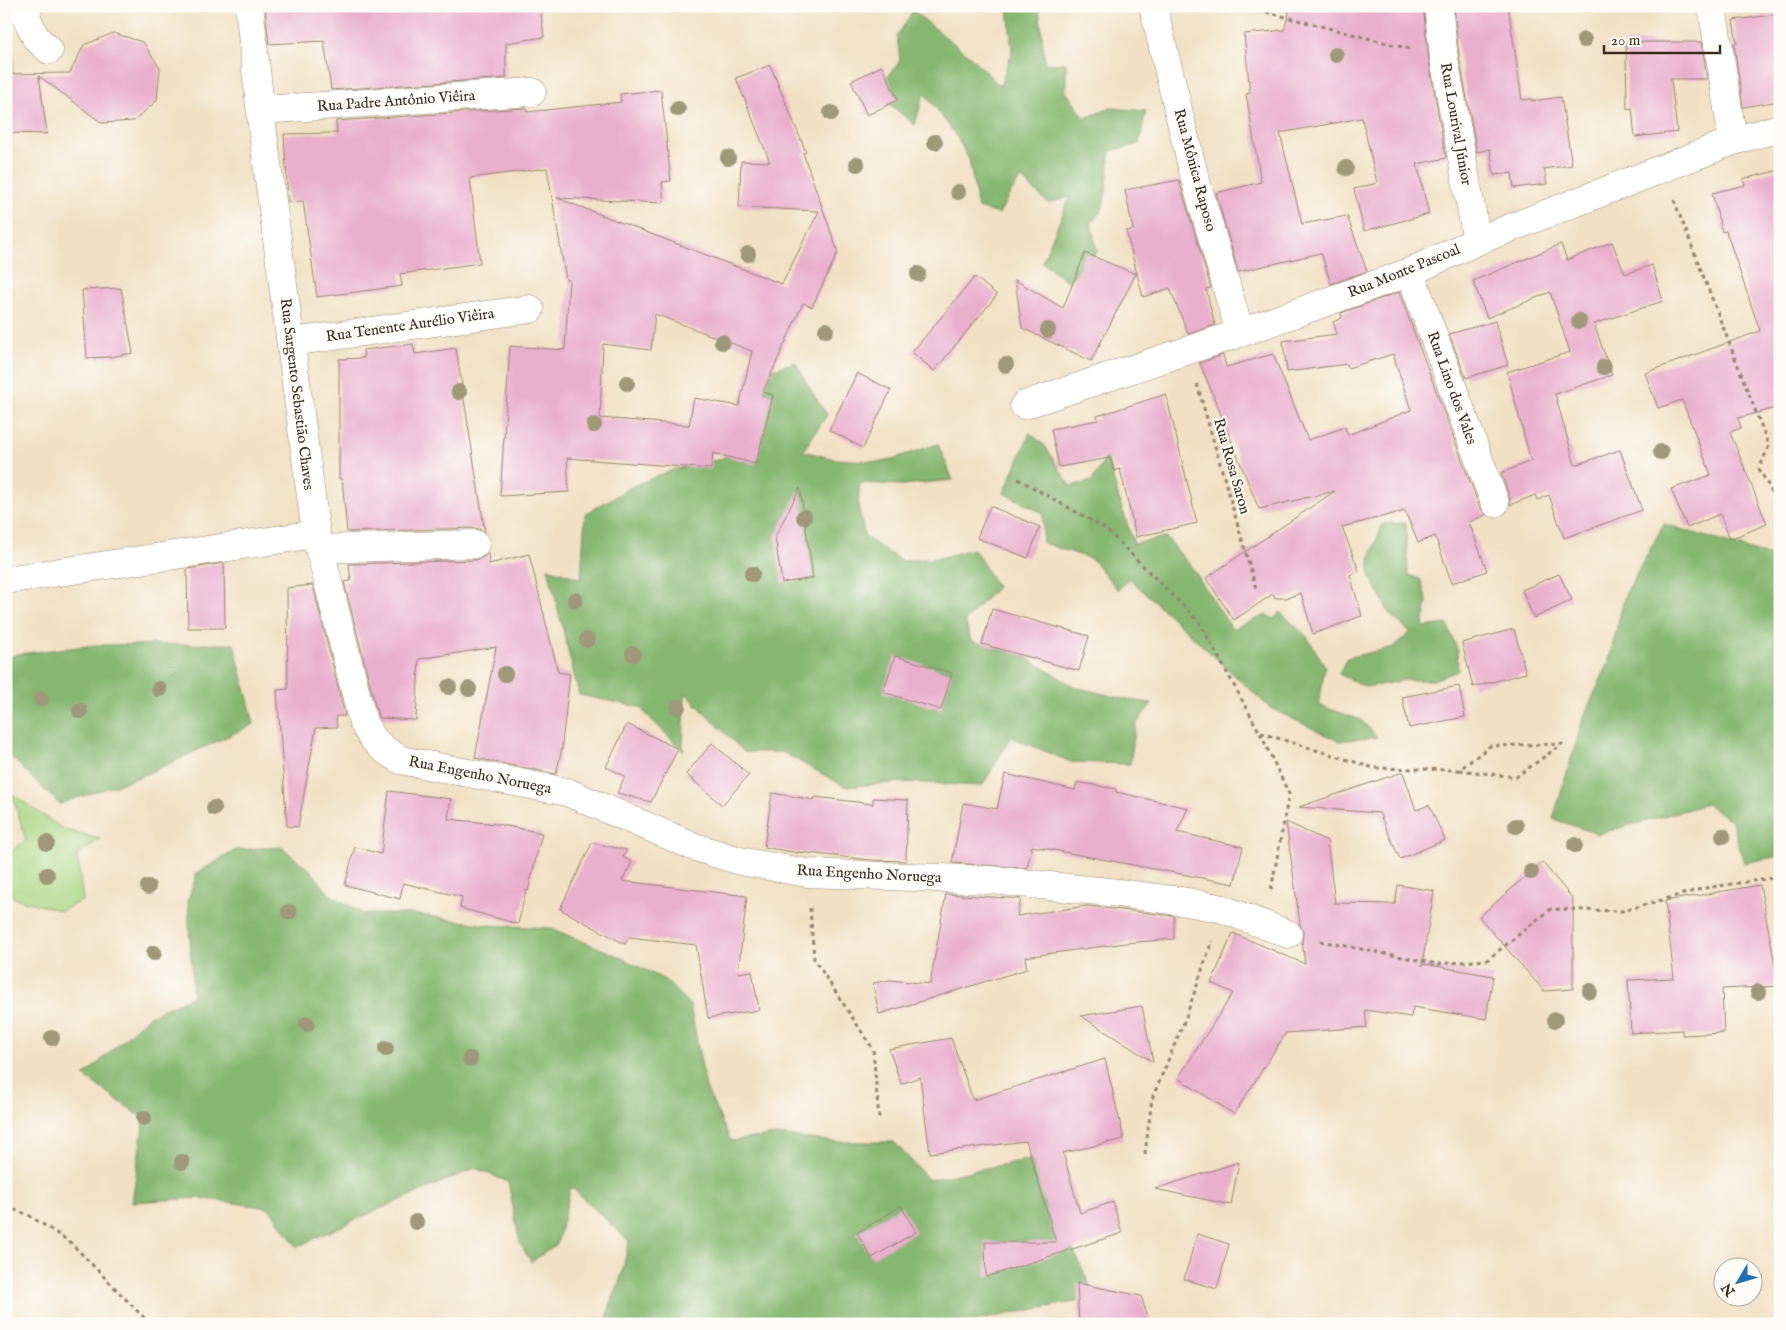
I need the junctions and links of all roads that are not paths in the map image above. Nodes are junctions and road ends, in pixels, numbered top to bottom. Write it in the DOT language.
graph roads {
  1 [pos="29,6"];
  2 [pos="249,6"];
  3 [pos="1153,6"];
  4 [pos="1438,6"];
  5 [pos="1712,6"];
  6 [pos="49,50"];
  7 [pos="532,92"];
  8 [pos="261,110"];
  9 [pos="1780,128"];
  10 [pos="1733,141"];
  11 [pos="1477,241"];
  12 [pos="1410,272"];
  13 [pos="530,309"];
  14 [pos="1240,333"];
  15 [pos="291,342"];
  16 [pos="1024,405"];
  17 [pos="1495,503"];
  18 [pos="317,542"];
  19 [pos="475,544"];
  20 [pos="6,580"];
  21 [pos="401,760"];
  22 [pos="1288,934"];
  1 -- 6 [label="street"];
  2 -- 8 [label="street, Rua Sargento Sebastião Chaves"];
  3 -- 14 [label="street, Rua Mônica Raposo"];
  4 -- 11 [label="street, Rua Lourival Júnior"];
  5 -- 10 [label="street"];
  7 -- 8 [label="street, Rua Padre Antônio Viêira"];
  8 -- 15 [label="street, Rua Sargento Sebastião Chaves"];
  9 -- 10 [label="street, Rua Monte Pascoal"];
  10 -- 11 [label="street, Rua Monte Pascoal"];
  11 -- 12 [label="street, Rua Monte Pascoal"];
  12 -- 14 [label="street, Rua Monte Pascoal"];
  12 -- 17 [label="street, Rua Lino dos Vales"];
  13 -- 15 [label="street, Rua Tenente Aurélio Viêira"];
  14 -- 16 [label="street, Rua Monte Pascoal"];
  15 -- 18 [label="street, Rua Sargento Sebastião Chaves"];
  18 -- 19 [label="street"];
  18 -- 20 [label="street"];
  18 -- 21 [label="street, Rua Sargento Sebastião Chaves"];
  21 -- 22 [label="street, Rua Engenho Noruega"];
}
